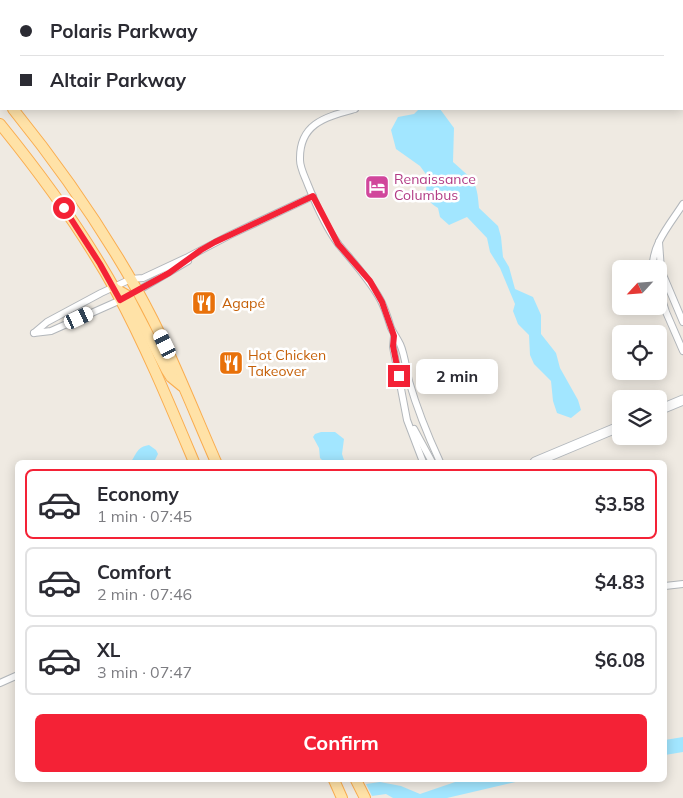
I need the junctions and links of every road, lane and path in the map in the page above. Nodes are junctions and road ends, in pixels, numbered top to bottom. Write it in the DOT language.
graph roads {
  1 [pos="14,110"];
  2 [pos="351,110"];
  3 [pos="0,124"];
  4 [pos="313,196"];
  5 [pos="683,204"];
  6 [pos="659,242"];
  7 [pos="201,250"];
  8 [pos="654,260"];
  9 [pos="131,279"];
  10 [pos="114,288"];
  11 [pos="129,296"];
  12 [pos="667,315"];
  13 [pos="683,322"];
  14 [pos="394,336"];
  15 [pos="683,351"];
  16 [pos="683,400"];
  17 [pos="667,407"];
  18 [pos="407,420"];
  19 [pos="612,430"];
  20 [pos="193,460"];
  21 [pos="215,460"];
  22 [pos="422,460"];
  23 [pos="431,460"];
  24 [pos="439,460"];
  25 [pos="540,460"];
  26 [pos="683,584"];
  27 [pos="667,586"];
  28 [pos="15,676"];
  29 [pos="0,683"];
  30 [pos="334,782"];
  31 [pos="357,782"];
  32 [pos="342,798"];
  33 [pos="365,798"];
  1 -- 9 [label="main road"];
  2 -- 4 [label="street"];
  3 -- 10 [label="main road"];
  4 -- 7 [label="street"];
  4 -- 14 [label="street"];
  5 -- 6 [label="street"];
  6 -- 8 [label="street"];
  6 -- 13 [label="street"];
  7 -- 9 [label="street"];
  7 -- 11 [label="street"];
  9 -- 10 [label="street"];
  9 -- 11 [label="main road"];
  10 -- 11 [label="main road"];
  10 -- 11 [label="street"];
  11 -- 20 [label="main road"];
  11 -- 21 [label="main road"];
  12 -- 15 [label="street"];
  14 -- 18 [label="street"];
  14 -- 24 [label="street"];
  16 -- 17 [label="main road"];
  18 -- 22 [label="street"];
  18 -- 23 [label="street"];
  19 -- 25 [label="main road"];
  26 -- 27 [label="street"];
  28 -- 29 [label="street"];
  30 -- 32 [label="main road"];
  31 -- 33 [label="main road"];
}
